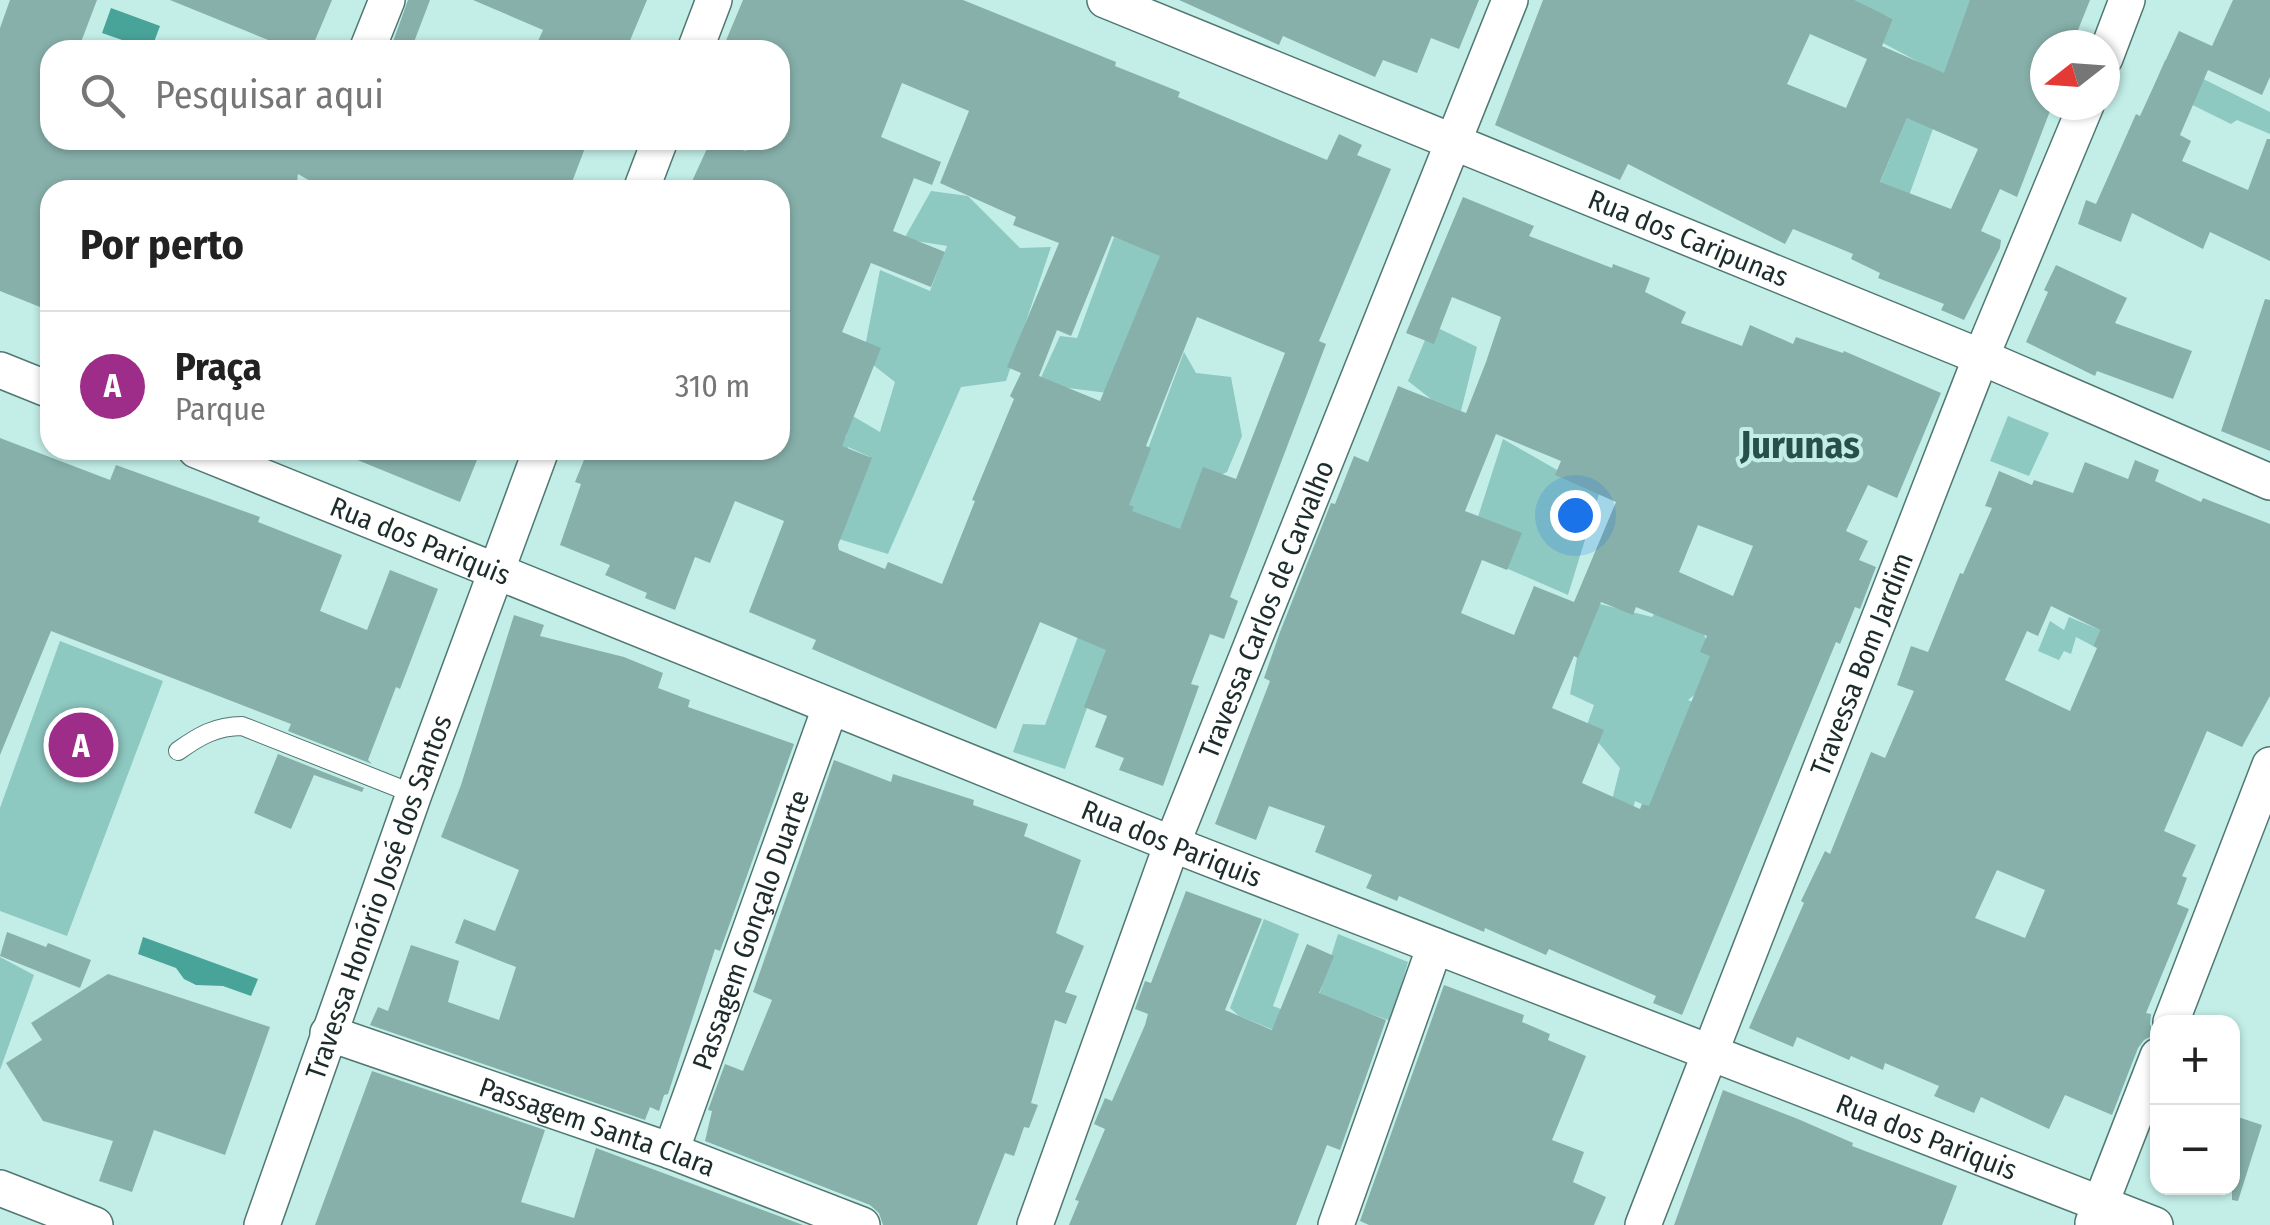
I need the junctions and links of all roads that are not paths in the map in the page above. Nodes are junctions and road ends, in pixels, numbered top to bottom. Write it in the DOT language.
graph roads {
  1 [pos="387,0"];
  2 [pos="714,0"];
  3 [pos="1106,0"];
  4 [pos="1510,0"];
  5 [pos="2127,0"];
  6 [pos="2116,30"];
  7 [pos="372,40"];
  8 [pos="699,40"];
  9 [pos="2080,120"];
  10 [pos="1453,141"];
  11 [pos="656,150"];
  12 [pos="645,180"];
  13 [pos="1981,358"];
  14 [pos="0,370"];
  15 [pos="40,386"];
  16 [pos="220,460"];
  17 [pos="537,460"];
  18 [pos="2270,482"];
  19 [pos="494,572"];
  20 [pos="830,708"];
  21 [pos="178,751"];
  22 [pos="2270,765"];
  23 [pos="414,794"];
  24 [pos="1172,844"];
  25 [pos="1435,946"];
  26 [pos="2173,1015"];
  27 [pos="328,1033"];
  28 [pos="1708,1051"];
  29 [pos="2150,1077"];
  30 [pos="671,1150"];
  31 [pos="0,1188"];
  32 [pos="2097,1214"];
  33 [pos="95,1225"];
  34 [pos="262,1225"];
  35 [pos="862,1225"];
  36 [pos="1035,1225"];
  37 [pos="1336,1225"];
  38 [pos="1643,1225"];
  39 [pos="2156,1225"];
  1 -- 7 [label="street"];
  2 -- 8 [label="street"];
  3 -- 10 [label="street, Rua dos Caripunas"];
  4 -- 10 [label="street, Travessa Carlos de Carvalho"];
  5 -- 6 [label="street"];
  9 -- 13 [label="street, Travessa Bom Jardim"];
  10 -- 13 [label="street, Rua dos Caripunas"];
  10 -- 24 [label="street, Travessa Carlos de Carvalho"];
  11 -- 12 [label="street"];
  13 -- 18 [label="street, Rua dos Caripunas"];
  13 -- 28 [label="street, Travessa Bom Jardim"];
  14 -- 15 [label="street"];
  16 -- 19 [label="street, Rua dos Pariquis"];
  17 -- 19 [label="street, Travessa Honório José dos Santos"];
  19 -- 20 [label="street, Rua dos Pariquis"];
  19 -- 23 [label="street, Travessa Honório José dos Santos"];
  20 -- 24 [label="street, Rua dos Pariquis"];
  20 -- 30 [label="street, Passagem Gonçalo Duarte"];
  21 -- 23 [label="lane"];
  22 -- 26 [label="street"];
  23 -- 27 [label="street, Travessa Honório José dos Santos"];
  24 -- 25 [label="street, Rua dos Pariquis"];
  24 -- 36 [label="street, Travessa Carlos de Carvalho"];
  25 -- 28 [label="street, Rua dos Pariquis"];
  25 -- 37 [label="street"];
  27 -- 30 [label="street, Passagem Santa Clara"];
  27 -- 34 [label="street, Travessa Honório José dos Santos"];
  28 -- 32 [label="street, Rua dos Pariquis"];
  28 -- 38 [label="street, Travessa Bom Jardim"];
  29 -- 32 [label="street"];
  30 -- 35 [label="street, Passagem Santa Clara"];
  31 -- 33 [label="street"];
  32 -- 39 [label="street, Rua dos Pariquis"];
}
